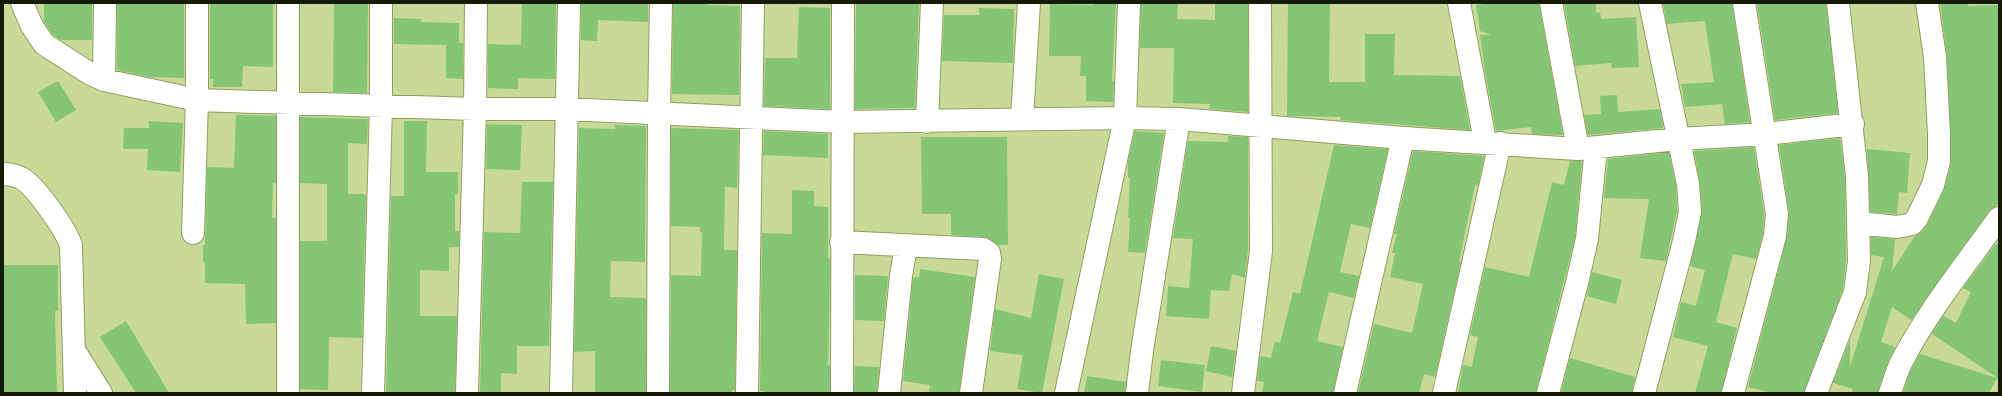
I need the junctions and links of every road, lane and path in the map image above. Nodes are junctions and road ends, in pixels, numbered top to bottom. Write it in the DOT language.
graph roads {
  1 [pos="22,3"];
  2 [pos="105,3"];
  3 [pos="197,3"];
  4 [pos="288,3"];
  5 [pos="381,3"];
  6 [pos="476,3"];
  7 [pos="569,3"];
  8 [pos="661,3"];
  9 [pos="753,3"];
  10 [pos="843,3"];
  11 [pos="932,3"];
  12 [pos="1029,3"];
  13 [pos="1129,3"];
  14 [pos="1260,3"];
  15 [pos="1459,3"];
  16 [pos="1551,3"];
  17 [pos="1650,3"];
  18 [pos="1744,3"];
  19 [pos="1838,3"];
  20 [pos="1927,3"];
  21 [pos="104,80"];
  22 [pos="197,100"];
  23 [pos="287,103"];
  24 [pos="381,106"];
  25 [pos="475,109"];
  26 [pos="566,109"];
  27 [pos="659,113"];
  28 [pos="750,116"];
  29 [pos="1125,118"];
  30 [pos="1022,119"];
  31 [pos="1179,120"];
  32 [pos="842,122"];
  33 [pos="927,122"];
  34 [pos="1852,124"];
  35 [pos="1262,125"];
  36 [pos="1766,134"];
  37 [pos="1403,138"];
  38 [pos="1678,139"];
  39 [pos="1492,142"];
  40 [pos="1587,148"];
  41 [pos="3,174"];
  42 [pos="1999,218"];
  43 [pos="1859,223"];
  44 [pos="193,233"];
  45 [pos="841,242"];
  46 [pos="906,246"];
  47 [pos="74,350"];
  48 [pos="75,393"];
  49 [pos="102,393"];
  50 [pos="288,393"];
  51 [pos="374,393"];
  52 [pos="467,393"];
  53 [pos="561,393"];
  54 [pos="658,393"];
  55 [pos="747,393"];
  56 [pos="842,393"];
  57 [pos="889,393"];
  58 [pos="971,393"];
  59 [pos="1066,393"];
  60 [pos="1137,393"];
  61 [pos="1243,393"];
  62 [pos="1346,393"];
  63 [pos="1444,393"];
  64 [pos="1548,393"];
  65 [pos="1644,393"];
  66 [pos="1733,393"];
  67 [pos="1816,393"];
  68 [pos="1890,393"];
  1 -- 21 [label="street"];
  2 -- 21 [label="street"];
  3 -- 22 [label="street"];
  4 -- 23 [label="street"];
  5 -- 24 [label="street"];
  6 -- 25 [label="street"];
  7 -- 26 [label="street"];
  8 -- 27 [label="street"];
  9 -- 28 [label="street"];
  10 -- 32 [label="street"];
  11 -- 33 [label="street"];
  12 -- 30 [label="street"];
  13 -- 29 [label="street"];
  14 -- 35 [label="street"];
  15 -- 39 [label="street"];
  16 -- 40 [label="street"];
  17 -- 38 [label="street"];
  18 -- 36 [label="street"];
  19 -- 34 [label="street"];
  20 -- 43 [label="street"];
  21 -- 22 [label="street"];
  22 -- 23 [label="street"];
  22 -- 44 [label="street"];
  23 -- 24 [label="street"];
  23 -- 50 [label="street"];
  24 -- 25 [label="street"];
  24 -- 51 [label="street"];
  25 -- 26 [label="street"];
  25 -- 52 [label="street"];
  26 -- 27 [label="street"];
  26 -- 53 [label="street"];
  27 -- 28 [label="street"];
  27 -- 54 [label="street"];
  28 -- 32 [label="street"];
  28 -- 55 [label="street"];
  29 -- 30 [label="street"];
  29 -- 31 [label="street"];
  29 -- 59 [label="street"];
  30 -- 33 [label="street"];
  31 -- 35 [label="street"];
  31 -- 60 [label="street"];
  32 -- 33 [label="street"];
  32 -- 45 [label="street"];
  34 -- 36 [label="street"];
  34 -- 43 [label="street"];
  35 -- 37 [label="street"];
  35 -- 61 [label="street"];
  36 -- 38 [label="street"];
  36 -- 66 [label="street"];
  37 -- 39 [label="street"];
  37 -- 62 [label="street"];
  38 -- 40 [label="street"];
  38 -- 65 [label="street"];
  39 -- 40 [label="street"];
  39 -- 63 [label="street"];
  40 -- 64 [label="street"];
  41 -- 47 [label="street"];
  42 -- 68 [label="street"];
  43 -- 67 [label="street"];
  45 -- 46 [label="street"];
  45 -- 56 [label="street"];
  46 -- 57 [label="street"];
  46 -- 58 [label="street"];
  47 -- 48 [label="street"];
  47 -- 49 [label="street"];
}
